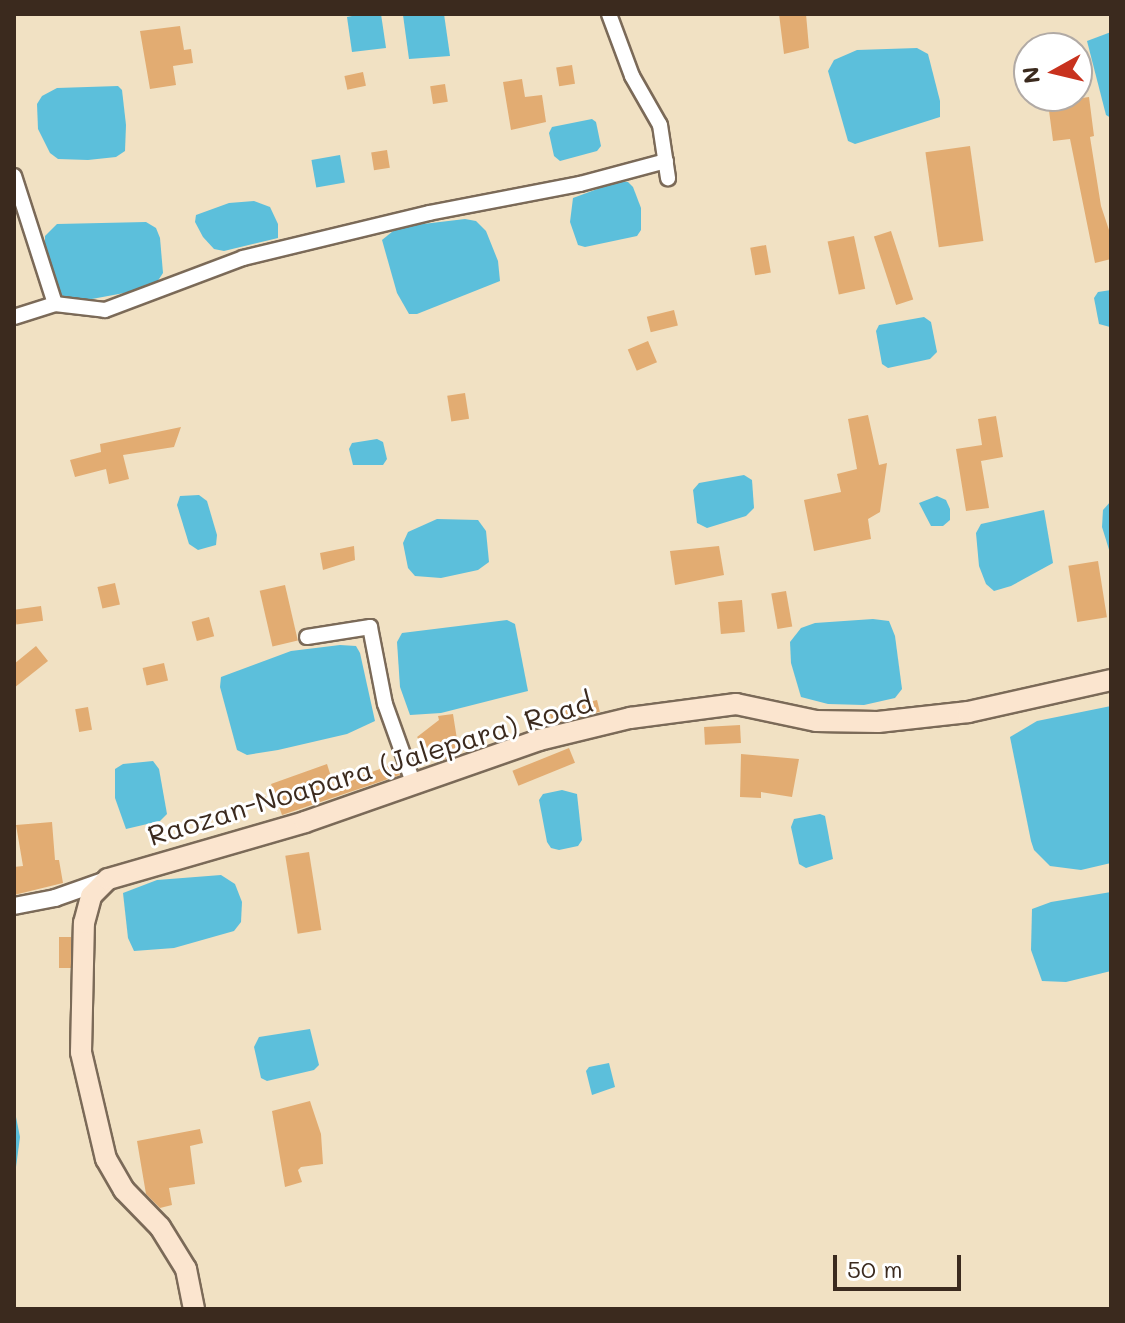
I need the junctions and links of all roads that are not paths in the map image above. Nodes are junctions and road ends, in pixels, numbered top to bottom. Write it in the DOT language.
graph roads {
  1 [pos="609,14"];
  2 [pos="666,161"];
  3 [pos="14,176"];
  4 [pos="668,178"];
  5 [pos="55,304"];
  6 [pos="14,317"];
  7 [pos="307,637"];
  8 [pos="1111,680"];
  9 [pos="413,782"];
  10 [pos="108,879"];
  11 [pos="14,906"];
  12 [pos="194,1309"];
  1 -- 2 [label="street"];
  2 -- 4 [label="street"];
  2 -- 5 [label="street"];
  3 -- 5 [label="street"];
  5 -- 6 [label="street"];
  7 -- 9 [label="street"];
  8 -- 9 [label="main road, Raozan-Noapara (Jalepara) Road"];
  9 -- 10 [label="main road, Raozan-Noapara (Jalepara) Road"];
  10 -- 11 [label="street"];
  10 -- 12 [label="main road"];
}
